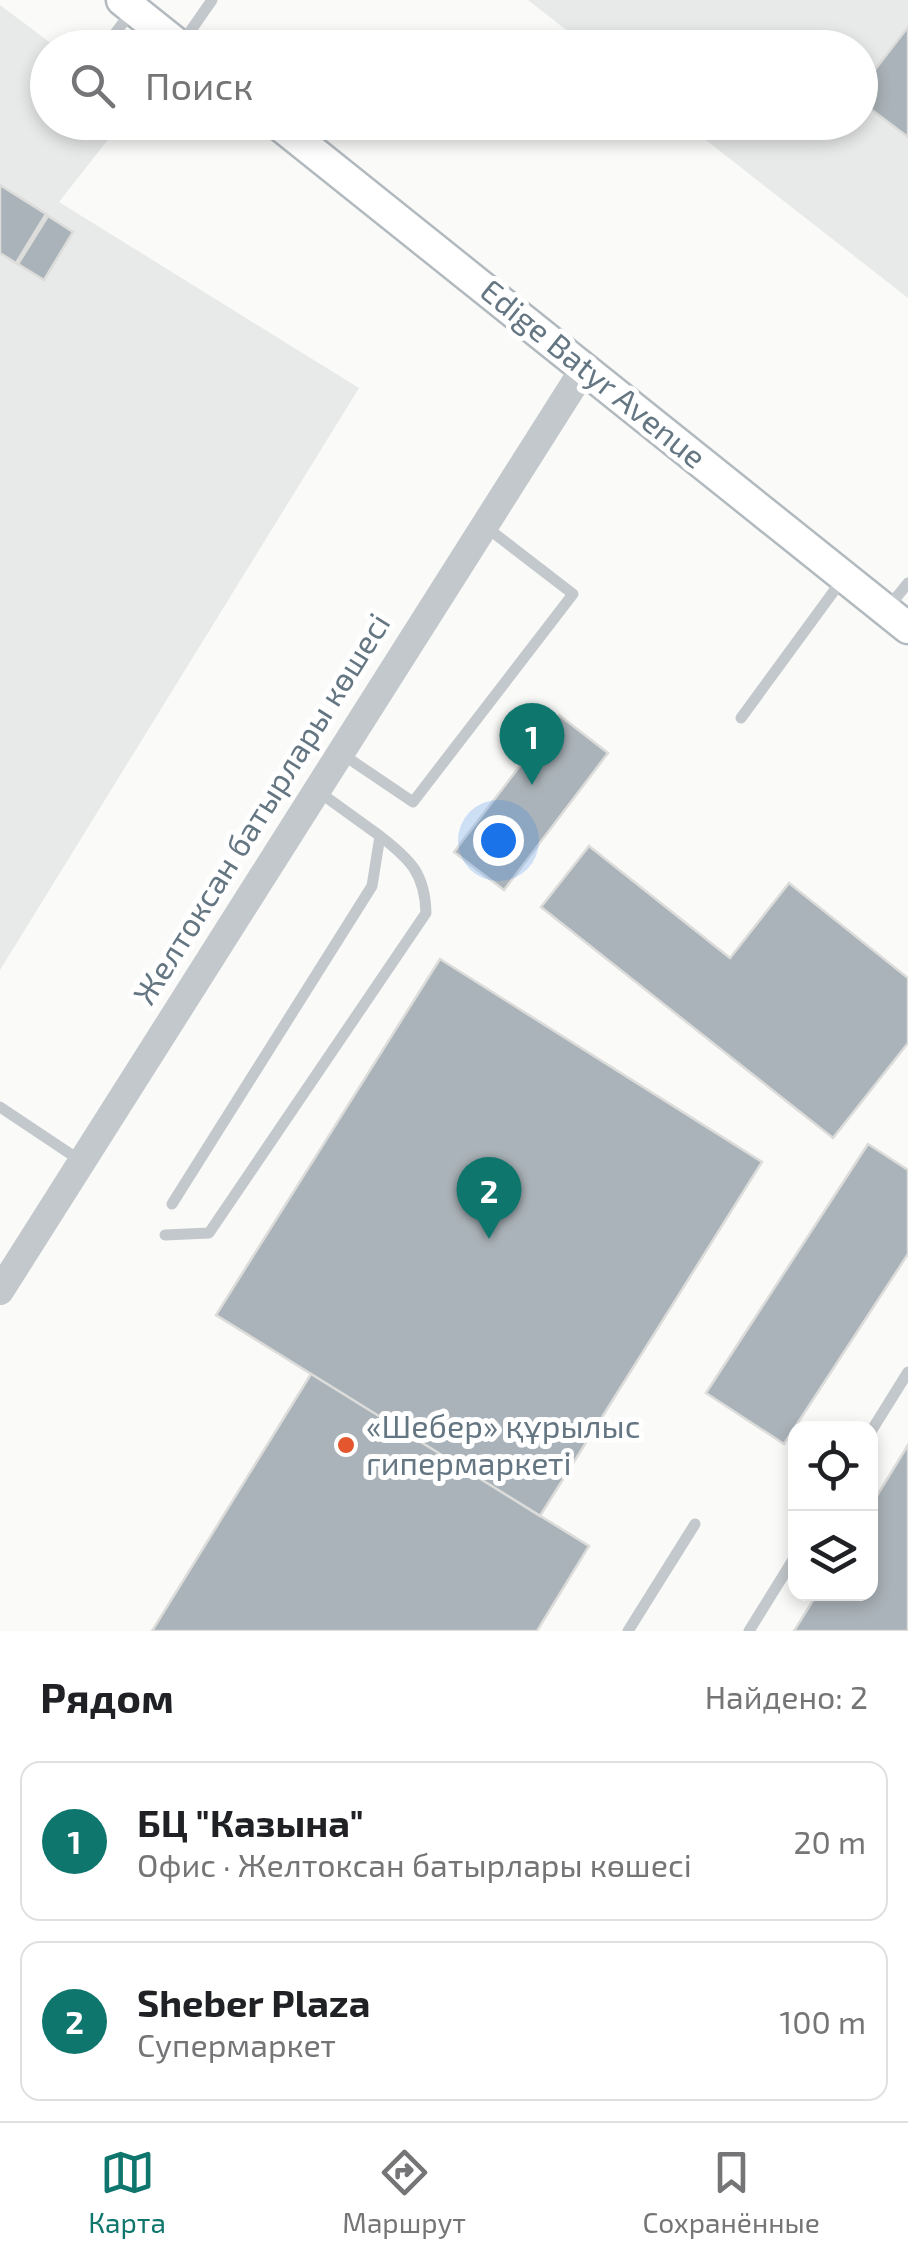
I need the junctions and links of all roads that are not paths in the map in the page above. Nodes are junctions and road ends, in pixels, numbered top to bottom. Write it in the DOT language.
graph roads {
  1 [pos="212,0"];
  2 [pos="128,4"];
  3 [pos="114,30"];
  4 [pos="160,30"];
  5 [pos="192,30"];
  6 [pos="299,140"];
  7 [pos="585,367"];
  8 [pos="483,524"];
  9 [pos="845,577"];
  10 [pos="908,583"];
  11 [pos="897,619"];
  12 [pos="741,718"];
  13 [pos="339,752"];
  14 [pos="315,790"];
  15 [pos="380,836"];
  16 [pos="0,1107"];
  17 [pos="81,1161"];
  18 [pos="172,1204"];
  19 [pos="165,1235"];
  20 [pos="0,1291"];
  21 [pos="908,1372"];
  22 [pos="877,1421"];
  23 [pos="696,1524"];
  24 [pos="788,1568"];
  25 [pos="628,1631"];
  26 [pos="749,1631"];
  1 -- 5 [label="lane"];
  2 -- 3 [label="lane"];
  2 -- 4 [label="main road"];
  6 -- 7 [label="main road, Edige Batyr Avenue"];
  7 -- 8 [label="street, Желтоксан батырлары көшесі"];
  7 -- 9 [label="main road, Edige Batyr Avenue"];
  8 -- 13 [label="street, Желтоксан батырлары көшесі"];
  8 -- 13 [label="lane"];
  9 -- 11 [label="main road, Edige Batyr Avenue"];
  9 -- 12 [label="lane"];
  10 -- 11 [label="lane"];
  13 -- 14 [label="street, Желтоксан батырлары көшесі"];
  14 -- 15 [label="lane"];
  14 -- 17 [label="street, Желтоксан батырлары көшесі"];
  15 -- 18 [label="lane"];
  15 -- 19 [label="lane"];
  16 -- 17 [label="lane"];
  17 -- 20 [label="street, Желтоксан батырлары көшесі"];
  21 -- 22 [label="lane"];
  23 -- 25 [label="lane"];
  24 -- 26 [label="lane"];
}
